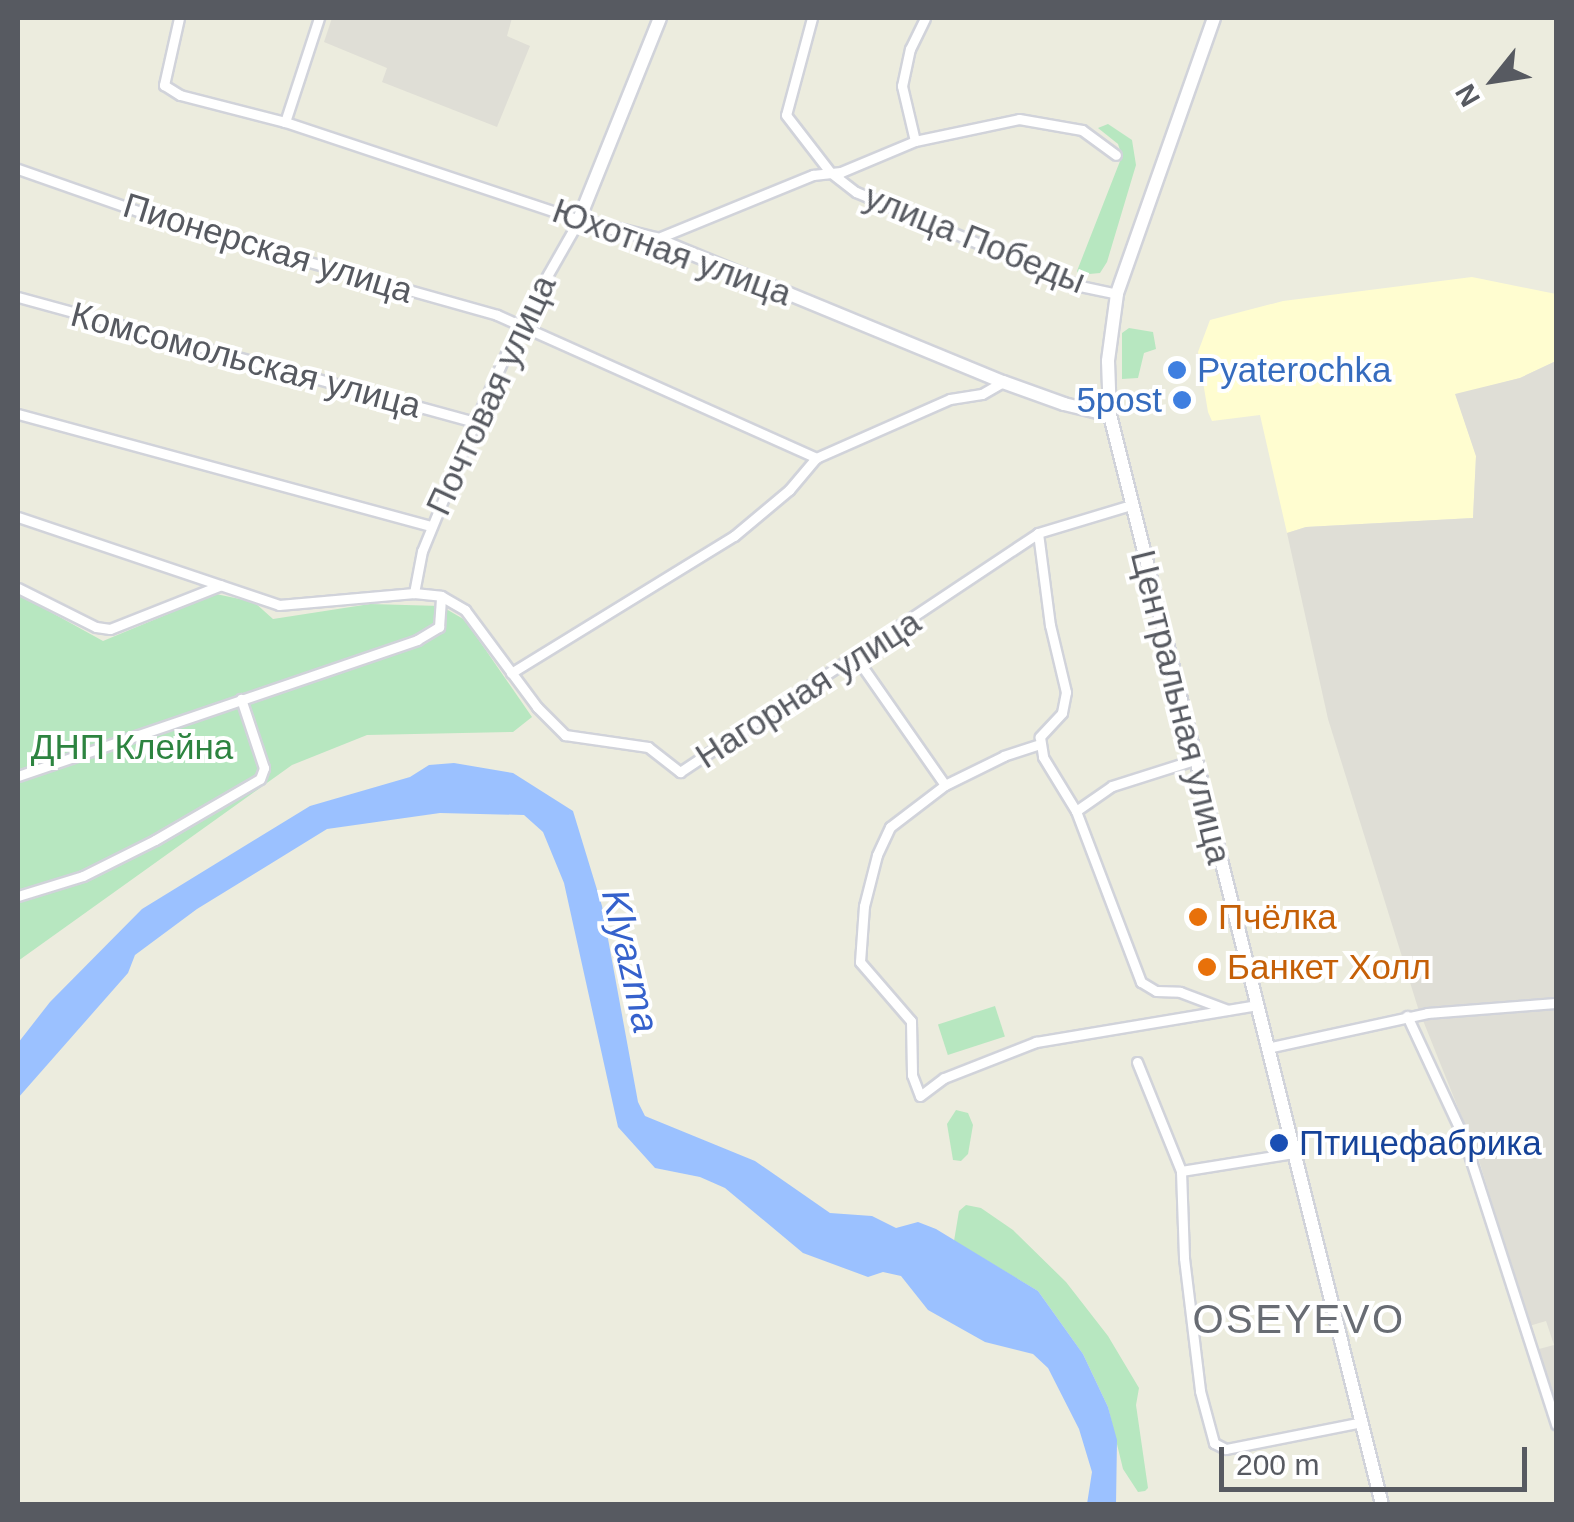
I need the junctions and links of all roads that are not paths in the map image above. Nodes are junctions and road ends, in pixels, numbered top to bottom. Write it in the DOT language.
graph roads {
  1 [pos="180,18"];
  2 [pos="318,18"];
  3 [pos="660,18"];
  4 [pos="812,18"];
  5 [pos="925,18"];
  6 [pos="1214,18"];
  7 [pos="285,122"];
  8 [pos="915,141"];
  9 [pos="1116,155"];
  10 [pos="18,170"];
  11 [pos="830,172"];
  12 [pos="579,220"];
  13 [pos="656,239"];
  14 [pos="1118,294"];
  15 [pos="18,296"];
  16 [pos="519,326"];
  17 [pos="1002,382"];
  18 [pos="18,414"];
  19 [pos="1110,414"];
  20 [pos="475,422"];
  21 [pos="816,458"];
  22 [pos="1131,505"];
  23 [pos="18,517"];
  24 [pos="432,526"];
  25 [pos="1038,533"];
  26 [pos="221,585"];
  27 [pos="18,588"];
  28 [pos="414,593"];
  29 [pos="440,596"];
  30 [pos="855,656"];
  31 [pos="513,677"];
  32 [pos="241,699"];
  33 [pos="1040,744"];
  34 [pos="1194,760"];
  35 [pos="18,776"];
  36 [pos="945,785"];
  37 [pos="1076,811"];
  38 [pos="18,896"];
  39 [pos="1556,1003"];
  40 [pos="1256,1004"];
  41 [pos="1232,1010"];
  42 [pos="1406,1016"];
  43 [pos="1267,1048"];
  44 [pos="1137,1062"];
  45 [pos="1294,1153"];
  46 [pos="1181,1171"];
  47 [pos="1362,1422"];
  48 [pos="1556,1424"];
  49 [pos="1382,1504"];
  1 -- 7 [label="street, Юхотная улица"];
  2 -- 7 [label="street"];
  3 -- 12 [label="main road, Почтовая улица"];
  4 -- 11 [label="street, улица Победы"];
  5 -- 8 [label="street"];
  6 -- 14 [label="main road, Центральная улица"];
  7 -- 12 [label="street, Юхотная улица"];
  8 -- 9 [label="street"];
  8 -- 11 [label="street"];
  10 -- 16 [label="street, Пионерская улица"];
  11 -- 13 [label="street"];
  11 -- 14 [label="street, улица Победы"];
  12 -- 13 [label="main road, Юхотная улица"];
  12 -- 16 [label="street, Почтовая улица"];
  13 -- 17 [label="main road, Юхотная улица"];
  14 -- 19 [label="main road, Центральная улица"];
  15 -- 20 [label="street, Комсомольская улица"];
  16 -- 20 [label="street, Почтовая улица"];
  16 -- 21 [label="street, Пионерская улица"];
  17 -- 19 [label="main road, Юхотная улица"];
  17 -- 21 [label="street"];
  18 -- 24 [label="street"];
  19 -- 22 [label="main road, Центральная улица"];
  20 -- 24 [label="street, Почтовая улица"];
  21 -- 31 [label="street"];
  22 -- 25 [label="street, Нагорная улица"];
  22 -- 34 [label="main road, Центральная улица"];
  23 -- 26 [label="street"];
  24 -- 28 [label="street, Почтовая улица"];
  25 -- 30 [label="street, Нагорная улица"];
  25 -- 33 [label="street"];
  26 -- 27 [label="street"];
  26 -- 28 [label="street"];
  28 -- 29 [label="street"];
  29 -- 31 [label="street"];
  29 -- 32 [label="street"];
  30 -- 31 [label="street, Нагорная улица"];
  30 -- 36 [label="street"];
  32 -- 35 [label="street"];
  32 -- 38 [label="street"];
  33 -- 36 [label="street"];
  33 -- 37 [label="street"];
  34 -- 37 [label="street"];
  34 -- 40 [label="main road, Центральная улица"];
  36 -- 41 [label="street"];
  37 -- 41 [label="street"];
  39 -- 42 [label="street"];
  40 -- 41 [label="street"];
  40 -- 43 [label="main road, Центральная улица"];
  42 -- 43 [label="street"];
  42 -- 48 [label="street"];
  43 -- 45 [label="main road, Центральная улица"];
  44 -- 46 [label="street"];
  45 -- 46 [label="street"];
  45 -- 47 [label="main road, Центральная улица"];
  46 -- 47 [label="street"];
  47 -- 49 [label="main road, Центральная улица"];
}
